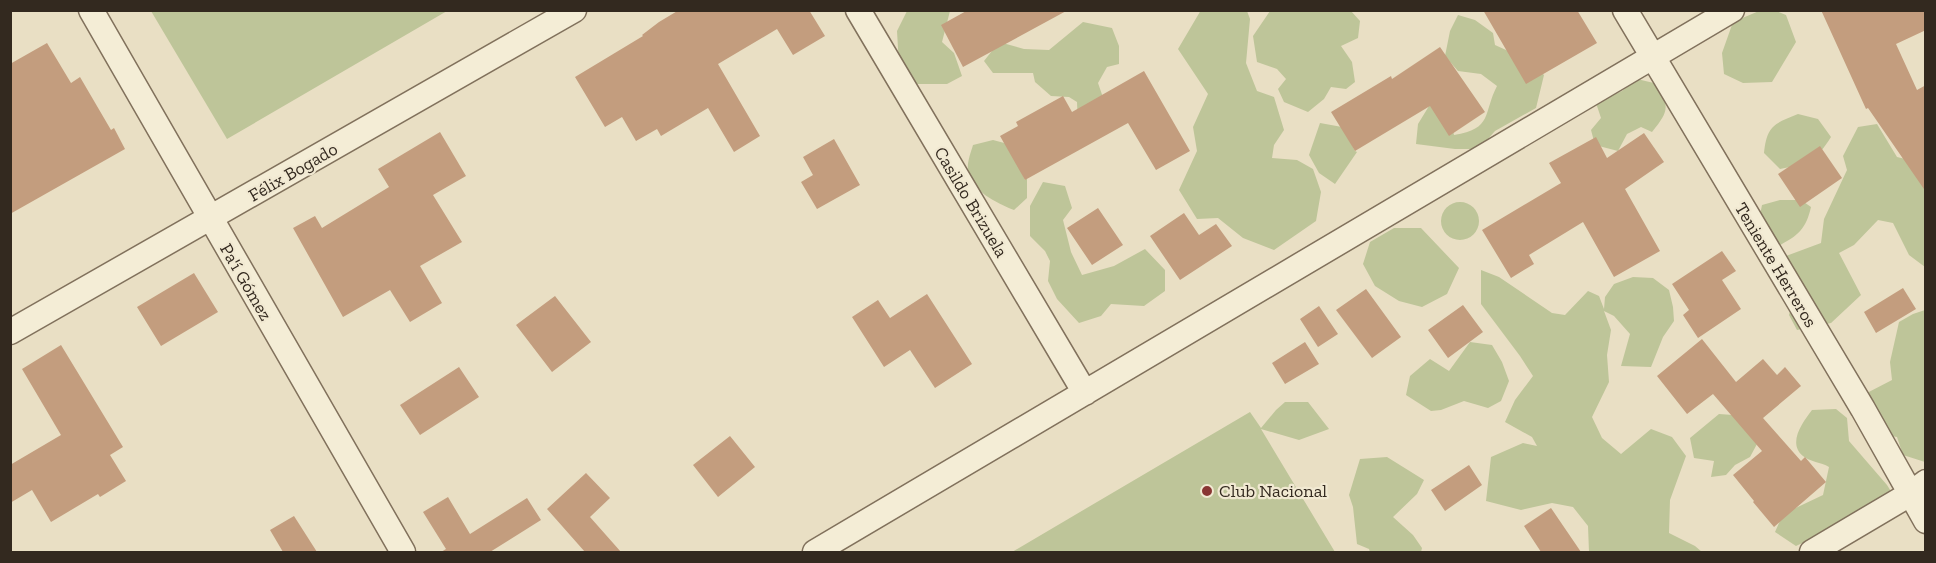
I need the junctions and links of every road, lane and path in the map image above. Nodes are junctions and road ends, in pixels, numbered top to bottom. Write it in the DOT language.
graph roads {
  1 [pos="91,10"];
  2 [pos="574,10"];
  3 [pos="858,10"];
  4 [pos="1624,10"];
  5 [pos="1732,10"];
  6 [pos="1652,57"];
  7 [pos="210,219"];
  8 [pos="10,332"];
  9 [pos="1085,393"];
  10 [pos="1918,488"];
  11 [pos="1926,521"];
  12 [pos="403,552"];
  13 [pos="815,552"];
  14 [pos="1812,552"];
  1 -- 7 [label="street, Pa'í Gómez"];
  2 -- 7 [label="street, Félix Bogado"];
  3 -- 9 [label="street, Casildo Brizuela"];
  4 -- 6 [label="street, Teniente Herreros"];
  5 -- 6 [label="street"];
  6 -- 9 [label="street"];
  6 -- 10 [label="street, Teniente Herreros"];
  7 -- 8 [label="street, Félix Bogado"];
  7 -- 12 [label="street, Pa'í Gómez"];
  9 -- 13 [label="street"];
  10 -- 11 [label="street, Teniente Herreros"];
  10 -- 14 [label="street"];
}
